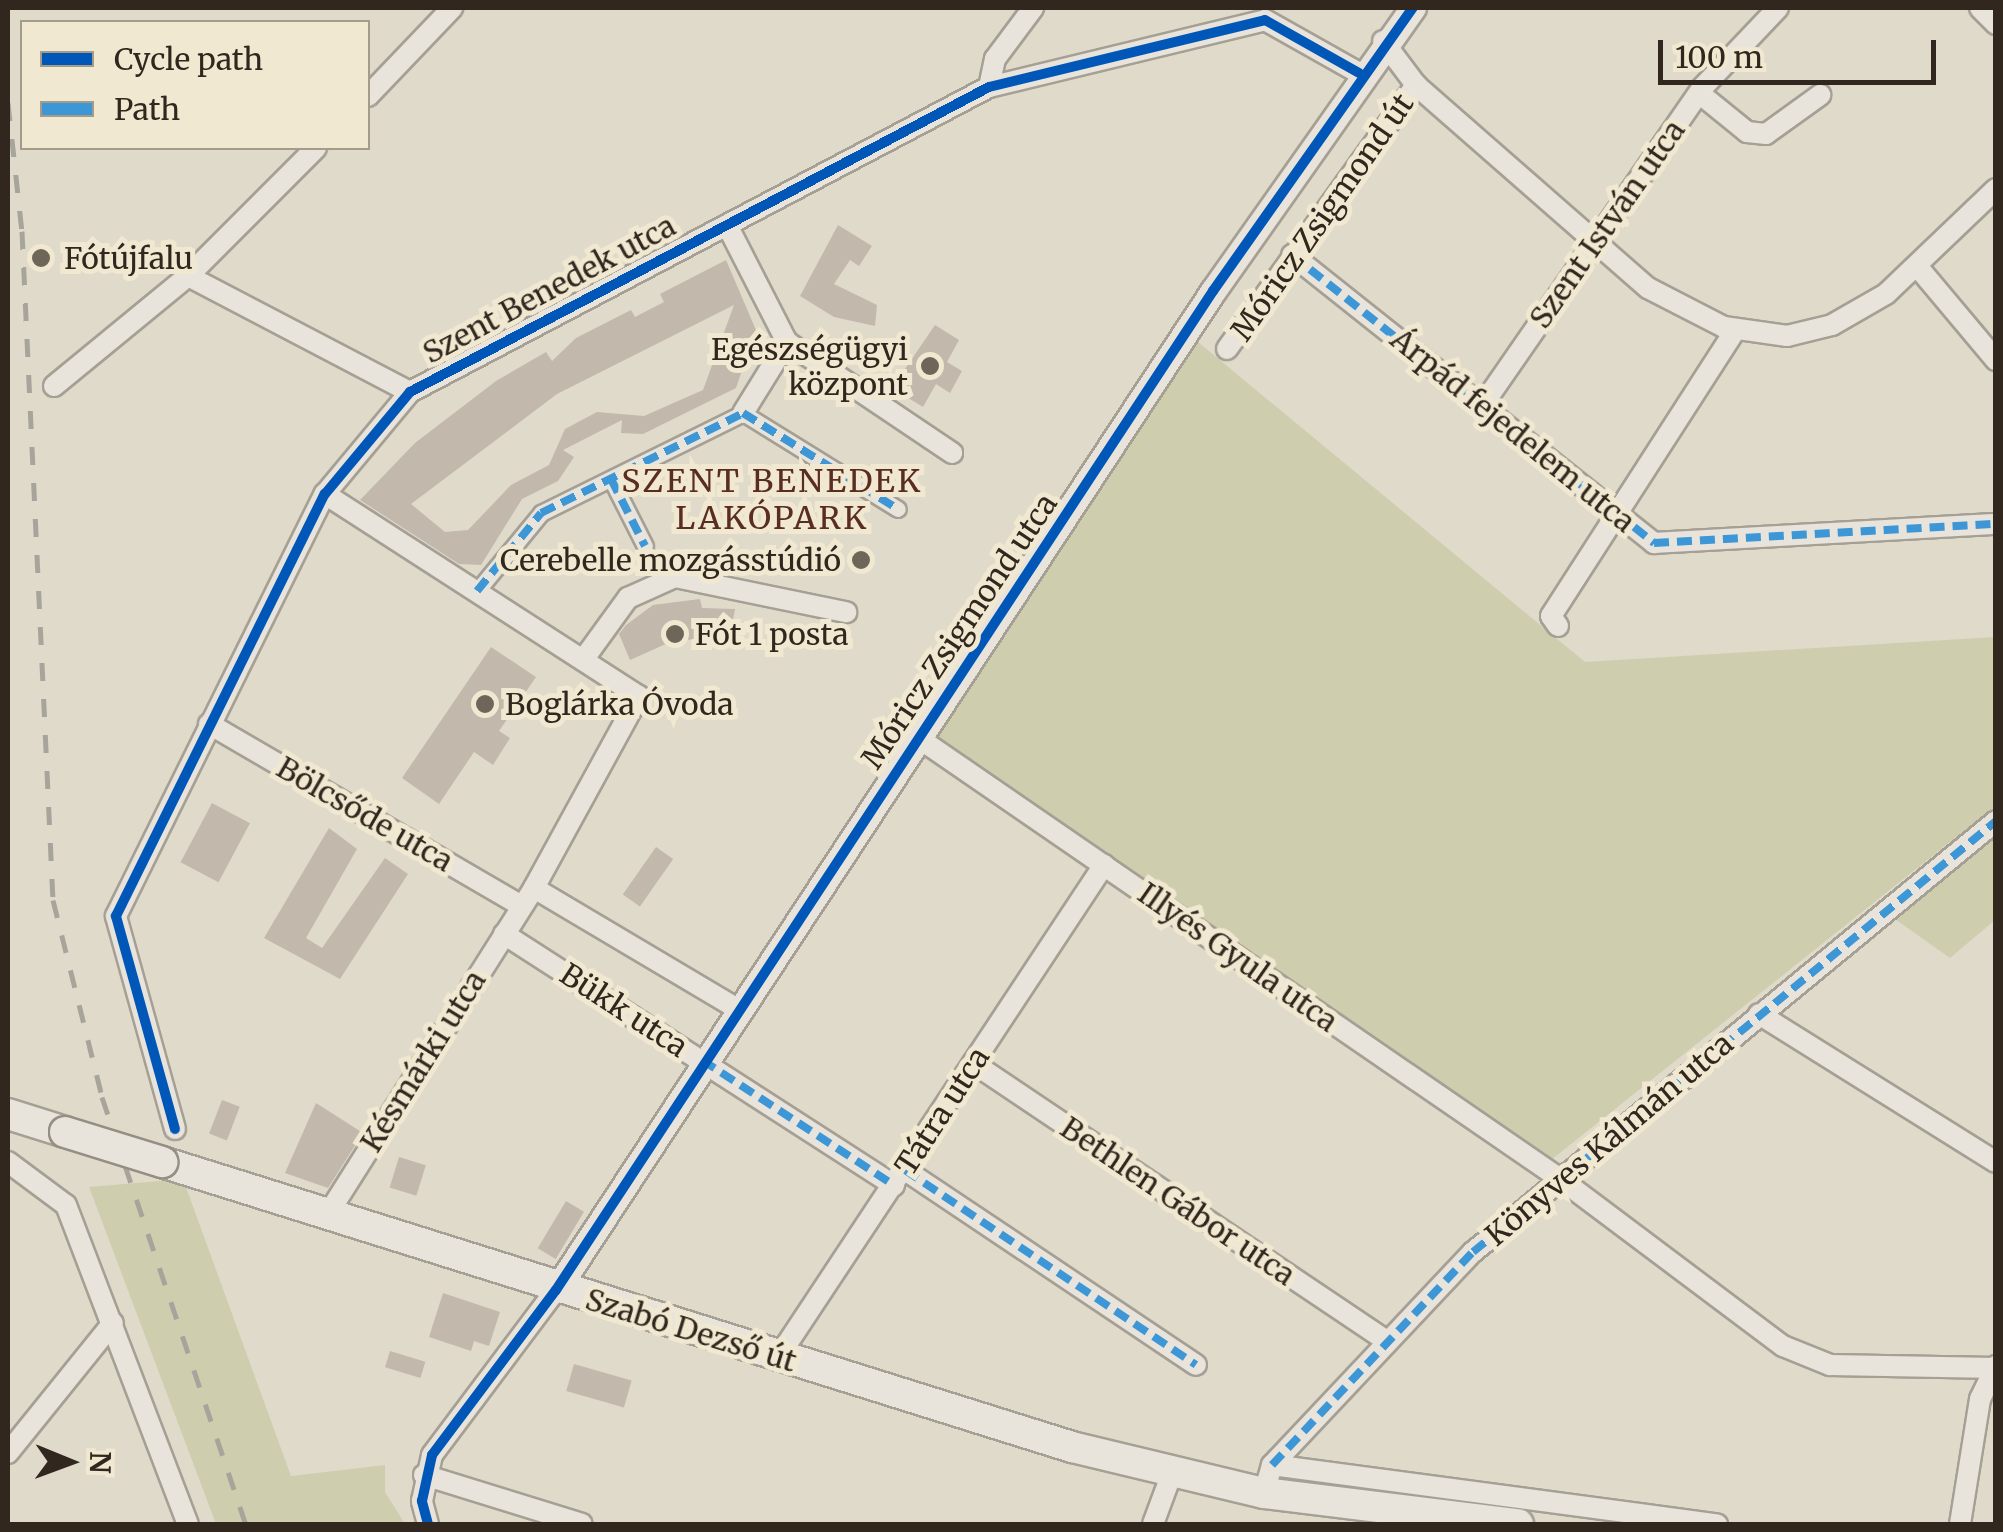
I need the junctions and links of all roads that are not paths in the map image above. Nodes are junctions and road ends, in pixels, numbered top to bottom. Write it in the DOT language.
graph roads {
  1 [pos="452,8"];
  2 [pos="1034,8"];
  3 [pos="1413,8"];
  4 [pos="1778,8"];
  5 [pos="1980,8"];
  6 [pos="1996,24"];
  7 [pos="1383,41"];
  8 [pos="1359,73"];
  9 [pos="1416,84"];
  10 [pos="988,87"];
  11 [pos="1699,92"];
  12 [pos="370,94"];
  13 [pos="1820,94"];
  14 [pos="314,150"];
  15 [pos="1996,189"];
  16 [pos="727,225"];
  17 [pos="1594,241"];
  18 [pos="1292,255"];
  19 [pos="1917,266"];
  20 [pos="188,276"];
  21 [pos="1736,328"];
  22 [pos="787,342"];
  23 [pos="1227,349"];
  24 [pos="1996,360"];
  25 [pos="54,386"];
  26 [pos="410,392"];
  27 [pos="1484,403"];
  28 [pos="742,414"];
  29 [pos="952,453"];
  30 [pos="611,479"];
  31 [pos="325,494"];
  32 [pos="898,509"];
  33 [pos="1616,514"];
  34 [pos="1996,524"];
  35 [pos="645,546"];
  36 [pos="476,592"];
  37 [pos="846,612"];
  38 [pos="1558,626"];
  39 [pos="583,660"];
  40 [pos="209,724"];
  41 [pos="917,737"];
  42 [pos="1996,822"];
  43 [pos="1104,865"];
  44 [pos="534,888"];
  45 [pos="520,905"];
  46 [pos="504,934"];
  47 [pos="738,1009"];
  48 [pos="1759,1014"];
  49 [pos="702,1060"];
  50 [pos="973,1064"];
  51 [pos="8,1114"];
  52 [pos="175,1129"];
  53 [pos="8,1162"];
  54 [pos="1996,1162"];
  55 [pos="900,1178"];
  56 [pos="1559,1178"];
  57 [pos="326,1217"];
  58 [pos="556,1290"];
  59 [pos="113,1323"];
  60 [pos="1383,1338"];
  61 [pos="778,1356"];
  62 [pos="1196,1365"];
  63 [pos="1995,1367"];
  64 [pos="8,1452"];
  65 [pos="1172,1472"];
  66 [pos="424,1475"];
  67 [pos="1268,1479"];
  68 [pos="1331,1512"];
  69 [pos="188,1524"];
  70 [pos="428,1524"];
  71 [pos="582,1524"];
  72 [pos="1152,1524"];
  73 [pos="1518,1524"];
  74 [pos="1717,1524"];
  75 [pos="1960,1524"];
  1 -- 12 [label="street"];
  2 -- 10 [label="street"];
  3 -- 7 [label="street, Móricz Zsigmond utca"];
  4 -- 11 [label="street, Szent István utca"];
  5 -- 6 [label="street"];
  7 -- 8 [label="street, Móricz Zsigmond utca"];
  7 -- 9 [label="street"];
  8 -- 10 [label="street, Szent Benedek utca"];
  8 -- 41 [label="street, Móricz Zsigmond utca"];
  9 -- 17 [label="street"];
  9 -- 18 [label="street, Móricz Zsigmond út"];
  10 -- 16 [label="street, Szent Benedek utca"];
  11 -- 13 [label="street"];
  11 -- 17 [label="street, Szent István utca"];
  14 -- 20 [label="street"];
  15 -- 19 [label="street"];
  16 -- 22 [label="street"];
  16 -- 26 [label="street, Szent Benedek utca"];
  17 -- 21 [label="street"];
  17 -- 27 [label="street, Szent István utca"];
  18 -- 23 [label="street, Móricz Zsigmond út"];
  18 -- 27 [label="street, Árpád fejedelem utca"];
  19 -- 21 [label="street"];
  19 -- 24 [label="street"];
  20 -- 25 [label="street"];
  20 -- 26 [label="street"];
  21 -- 33 [label="street"];
  22 -- 28 [label="street"];
  22 -- 29 [label="street"];
  26 -- 31 [label="street, Szent Benedek utca"];
  27 -- 33 [label="street, Árpád fejedelem utca"];
  28 -- 30 [label="street"];
  28 -- 32 [label="street"];
  30 -- 35 [label="street"];
  30 -- 36 [label="street"];
  31 -- 36 [label="street"];
  31 -- 40 [label="street, Szent Benedek utca"];
  33 -- 34 [label="street, Árpád fejedelem utca"];
  33 -- 38 [label="street"];
  36 -- 39 [label="street"];
  37 -- 39 [label="street"];
  39 -- 44 [label="street, Késmárki utca"];
  40 -- 45 [label="street, Bölcsőde utca"];
  40 -- 52 [label="street, Szent Benedek utca"];
  41 -- 43 [label="street, Illyés Gyula utca"];
  41 -- 47 [label="street, Móricz Zsigmond utca"];
  42 -- 48 [label="street, Könyves Kálmán utca"];
  43 -- 50 [label="street, Tátra utca"];
  43 -- 56 [label="street, Illyés Gyula utca"];
  44 -- 45 [label="street, Késmárki utca"];
  44 -- 47 [label="street, Bükk utca"];
  45 -- 46 [label="street, Késmárki utca"];
  46 -- 49 [label="street, Bükk utca"];
  46 -- 57 [label="street, Késmárki utca"];
  47 -- 49 [label="street, Móricz Zsigmond utca"];
  48 -- 54 [label="street"];
  48 -- 56 [label="street, Könyves Kálmán utca"];
  49 -- 55 [label="street, Bükk utca"];
  49 -- 58 [label="street, Móricz Zsigmond utca"];
  50 -- 55 [label="street, Tátra utca"];
  50 -- 60 [label="street, Bethlen Gábor utca"];
  51 -- 57 [label="main road, Szabó Dezső út, bridge"];
  53 -- 59 [label="street"];
  55 -- 61 [label="street, Tátra utca"];
  55 -- 62 [label="street, Bükk utca"];
  56 -- 60 [label="street, Könyves Kálmán utca"];
  56 -- 63 [label="street, Illyés Gyula utca"];
  57 -- 58 [label="main road, Szabó Dezső út"];
  58 -- 61 [label="main road, Szabó Dezső út"];
  58 -- 66 [label="street"];
  59 -- 64 [label="street"];
  59 -- 69 [label="street"];
  60 -- 67 [label="street, Könyves Kálmán utca"];
  61 -- 65 [label="main road, Szabó Dezső út"];
  63 -- 75 [label="street"];
  65 -- 67 [label="main road, Szabó Dezső út"];
  65 -- 72 [label="street"];
  66 -- 70 [label="street"];
  66 -- 71 [label="street"];
  67 -- 68 [label="main road, Szabó Dezső út"];
  67 -- 74 [label="street"];
  68 -- 73 [label="main road, Szabó Dezső út"];
}
